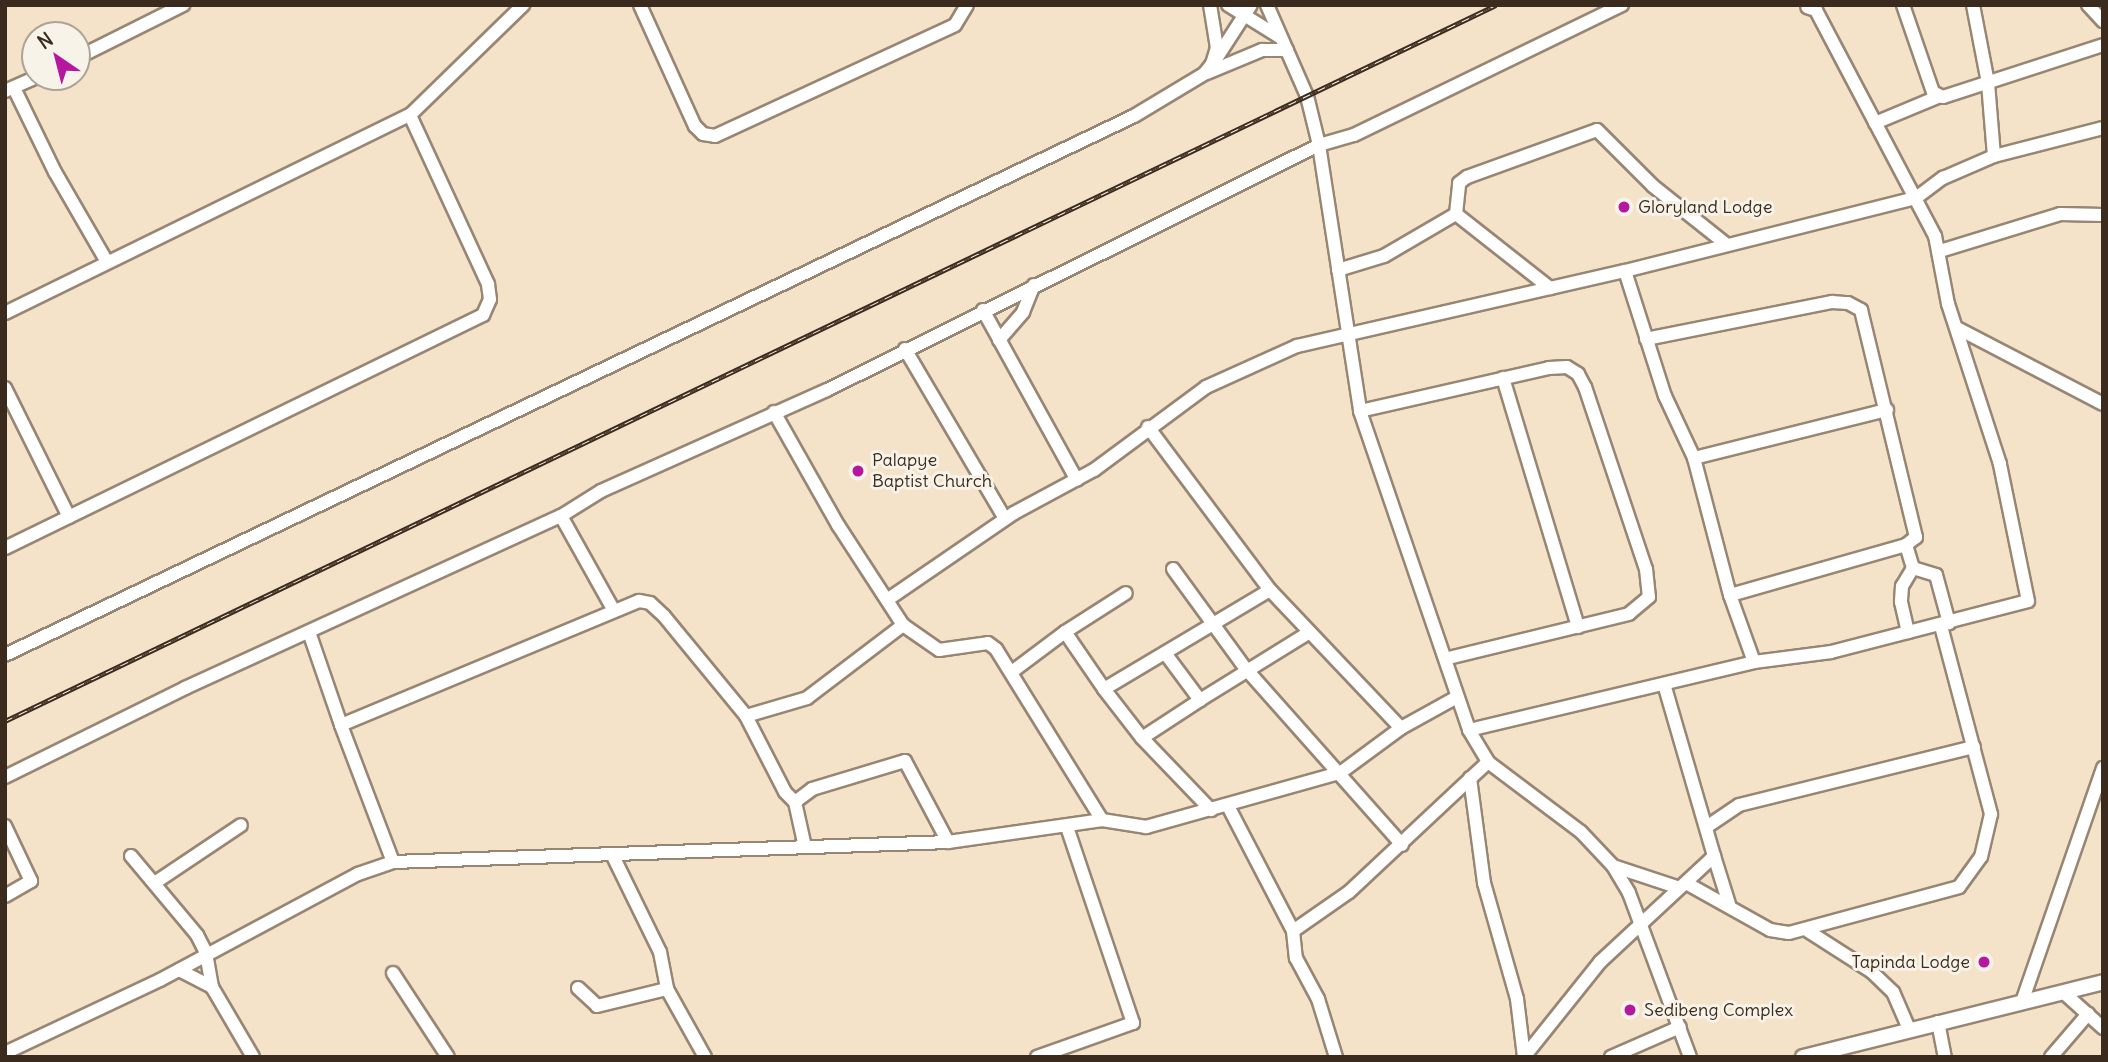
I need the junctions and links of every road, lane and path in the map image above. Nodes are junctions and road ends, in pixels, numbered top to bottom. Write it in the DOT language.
graph roads {
  1 [pos="183,5"];
  2 [pos="523,5"];
  3 [pos="640,5"];
  4 [pos="967,5"];
  5 [pos="1210,5"];
  6 [pos="1228,5"];
  7 [pos="1622,5"];
  8 [pos="1903,5"];
  9 [pos="1973,5"];
  10 [pos="2088,5"];
  11 [pos="1267,6"];
  12 [pos="1815,8"];
  13 [pos="1248,11"];
  14 [pos="2103,20"];
  15 [pos="1284,44"];
  16 [pos="2103,45"];
  17 [pos="91,51"];
  18 [pos="1208,69"];
  19 [pos="1988,83"];
  20 [pos="10,89"];
  21 [pos="1940,96"];
  22 [pos="410,115"];
  23 [pos="1875,123"];
  24 [pos="2103,128"];
  25 [pos="1320,145"];
  26 [pos="1994,156"];
  27 [pos="1916,198"];
  28 [pos="1456,214"];
  29 [pos="2103,215"];
  30 [pos="1726,244"];
  31 [pos="1940,251"];
  32 [pos="107,262"];
  33 [pos="1338,270"];
  34 [pos="1625,271"];
  35 [pos="1034,285"];
  36 [pos="1550,288"];
  37 [pos="983,310"];
  38 [pos="5,313"];
  39 [pos="1959,329"];
  40 [pos="1345,332"];
  41 [pos="1646,339"];
  42 [pos="999,340"];
  43 [pos="905,349"];
  44 [pos="1503,378"];
  45 [pos="5,388"];
  46 [pos="2103,404"];
  47 [pos="1888,410"];
  48 [pos="1360,411"];
  49 [pos="774,412"];
  50 [pos="1148,427"];
  51 [pos="1694,457"];
  52 [pos="1077,480"];
  53 [pos="561,516"];
  54 [pos="69,517"];
  55 [pos="1005,519"];
  56 [pos="1906,545"];
  57 [pos="5,548"];
  58 [pos="1913,568"];
  59 [pos="1173,569"];
  60 [pos="1270,590"];
  61 [pos="1126,593"];
  62 [pos="1730,594"];
  63 [pos="887,600"];
  64 [pos="613,609"];
  65 [pos="1209,622"];
  66 [pos="1945,624"];
  67 [pos="903,625"];
  68 [pos="1578,626"];
  69 [pos="309,632"];
  70 [pos="1065,632"];
  71 [pos="1908,632"];
  72 [pos="1308,633"];
  73 [pos="1165,653"];
  74 [pos="5,656"];
  75 [pos="1445,659"];
  76 [pos="1754,662"];
  77 [pos="1246,669"];
  78 [pos="1013,671"];
  79 [pos="1664,684"];
  80 [pos="1104,689"];
  81 [pos="1457,696"];
  82 [pos="1200,700"];
  83 [pos="746,716"];
  84 [pos="341,725"];
  85 [pos="1401,728"];
  86 [pos="1469,730"];
  87 [pos="1142,738"];
  88 [pos="1974,747"];
  89 [pos="1488,762"];
  90 [pos="2103,768"];
  91 [pos="1340,773"];
  92 [pos="5,777"];
  93 [pos="1469,778"];
  94 [pos="795,802"];
  95 [pos="1228,806"];
  96 [pos="1211,810"];
  97 [pos="1102,820"];
  98 [pos="241,825"];
  99 [pos="5,826"];
  100 [pos="1708,826"];
  101 [pos="1067,827"];
  102 [pos="948,842"];
  103 [pos="1402,845"];
  104 [pos="805,847"];
  105 [pos="131,856"];
  106 [pos="612,856"];
  107 [pos="1714,856"];
  108 [pos="393,862"];
  109 [pos="1614,866"];
  110 [pos="156,882"];
  111 [pos="1681,885"];
  112 [pos="5,895"];
  113 [pos="1728,904"];
  114 [pos="1641,925"];
  115 [pos="1293,931"];
  116 [pos="1808,931"];
  117 [pos="206,953"];
  118 [pos="179,970"];
  119 [pos="393,974"];
  120 [pos="2103,982"];
  121 [pos="212,987"];
  122 [pos="578,988"];
  123 [pos="667,989"];
  124 [pos="2063,992"];
  125 [pos="2022,1002"];
  126 [pos="2088,1014"];
  127 [pos="1938,1022"];
  128 [pos="1680,1027"];
  129 [pos="2103,1028"];
  130 [pos="1909,1029"];
  131 [pos="6,1051"];
  132 [pos="253,1057"];
  133 [pos="448,1057"];
  134 [pos="705,1057"];
  135 [pos="1037,1057"];
  136 [pos="1336,1057"];
  137 [pos="1524,1057"];
  138 [pos="1611,1057"];
  139 [pos="1690,1057"];
  140 [pos="1803,1057"];
  141 [pos="1945,1057"];
  142 [pos="2051,1057"];
  1 -- 17 [label="street"];
  2 -- 22 [label="street"];
  3 -- 4 [label="street"];
  5 -- 18 [label="street"];
  6 -- 13 [label="street"];
  7 -- 25 [label="street"];
  8 -- 21 [label="street"];
  9 -- 19 [label="street"];
  10 -- 14 [label="street"];
  11 -- 15 [label="street"];
  12 -- 23 [label="street"];
  13 -- 15 [label="street"];
  13 -- 18 [label="street"];
  15 -- 18 [label="street"];
  15 -- 25 [label="street"];
  16 -- 19 [label="street"];
  18 -- 74 [label="street"];
  19 -- 21 [label="street"];
  19 -- 26 [label="street"];
  20 -- 32 [label="street"];
  21 -- 23 [label="street"];
  22 -- 32 [label="street"];
  22 -- 54 [label="street"];
  23 -- 27 [label="street"];
  24 -- 26 [label="street"];
  25 -- 33 [label="street"];
  25 -- 35 [label="street"];
  26 -- 27 [label="street"];
  27 -- 30 [label="street"];
  27 -- 31 [label="street"];
  28 -- 30 [label="street"];
  28 -- 33 [label="street"];
  28 -- 36 [label="street"];
  29 -- 31 [label="street"];
  30 -- 34 [label="street"];
  31 -- 39 [label="street"];
  32 -- 38 [label="street"];
  33 -- 40 [label="street"];
  34 -- 36 [label="street"];
  34 -- 41 [label="street"];
  35 -- 37 [label="street"];
  35 -- 42 [label="street"];
  36 -- 40 [label="street"];
  37 -- 42 [label="street"];
  37 -- 43 [label="street"];
  39 -- 46 [label="street"];
  39 -- 66 [label="street"];
  40 -- 48 [label="street"];
  40 -- 50 [label="street"];
  41 -- 47 [label="street"];
  41 -- 51 [label="street"];
  42 -- 52 [label="street"];
  43 -- 49 [label="street"];
  43 -- 55 [label="street"];
  44 -- 48 [label="street"];
  44 -- 68 [label="street"];
  44 -- 68 [label="street"];
  45 -- 54 [label="street"];
  47 -- 51 [label="street"];
  47 -- 56 [label="street"];
  48 -- 75 [label="street"];
  49 -- 53 [label="street"];
  49 -- 63 [label="street"];
  50 -- 52 [label="street"];
  50 -- 60 [label="street"];
  51 -- 62 [label="street"];
  52 -- 55 [label="street"];
  53 -- 64 [label="street"];
  53 -- 69 [label="street"];
  54 -- 57 [label="street"];
  55 -- 63 [label="street"];
  56 -- 58 [label="street"];
  56 -- 62 [label="street"];
  58 -- 66 [label="street"];
  58 -- 71 [label="street"];
  59 -- 65 [label="street"];
  60 -- 65 [label="street"];
  60 -- 72 [label="street"];
  61 -- 70 [label="street"];
  62 -- 76 [label="street"];
  63 -- 67 [label="street"];
  64 -- 83 [label="street"];
  64 -- 84 [label="street"];
  65 -- 73 [label="street"];
  65 -- 77 [label="street"];
  66 -- 71 [label="street"];
  66 -- 88 [label="street"];
  67 -- 78 [label="street"];
  67 -- 83 [label="street"];
  68 -- 75 [label="street"];
  69 -- 84 [label="street"];
  69 -- 92 [label="street"];
  70 -- 78 [label="street"];
  70 -- 80 [label="street"];
  71 -- 76 [label="street"];
  72 -- 77 [label="street"];
  72 -- 85 [label="street"];
  73 -- 80 [label="street"];
  73 -- 82 [label="street"];
  75 -- 81 [label="street"];
  76 -- 79 [label="street"];
  77 -- 82 [label="street"];
  77 -- 91 [label="street"];
  78 -- 97 [label="street"];
  79 -- 86 [label="street"];
  79 -- 100 [label="street"];
  80 -- 87 [label="street"];
  81 -- 85 [label="street"];
  81 -- 86 [label="street"];
  82 -- 87 [label="street"];
  83 -- 94 [label="street"];
  84 -- 108 [label="street"];
  85 -- 91 [label="street"];
  86 -- 89 [label="street"];
  87 -- 96 [label="street"];
  88 -- 100 [label="street"];
  88 -- 116 [label="street"];
  89 -- 93 [label="street"];
  89 -- 109 [label="street"];
  90 -- 125 [label="street"];
  91 -- 95 [label="street"];
  91 -- 103 [label="street"];
  93 -- 103 [label="street"];
  93 -- 137 [label="street"];
  94 -- 102 [label="street"];
  94 -- 104 [label="street"];
  95 -- 96 [label="street"];
  95 -- 115 [label="street"];
  96 -- 97 [label="street"];
  97 -- 101 [label="street"];
  98 -- 110 [label="street"];
  99 -- 112 [label="street"];
  100 -- 107 [label="street"];
  101 -- 102 [label="street"];
  101 -- 135 [label="street"];
  102 -- 104 [label="street"];
  103 -- 115 [label="street"];
  104 -- 106 [label="street"];
  105 -- 110 [label="street"];
  106 -- 108 [label="street"];
  106 -- 123 [label="street"];
  107 -- 111 [label="street"];
  107 -- 113 [label="street"];
  108 -- 117 [label="street"];
  109 -- 111 [label="street"];
  109 -- 114 [label="street"];
  110 -- 117 [label="street"];
  111 -- 113 [label="street"];
  111 -- 114 [label="street"];
  113 -- 116 [label="street"];
  114 -- 128 [label="street"];
  114 -- 137 [label="street"];
  115 -- 136 [label="street"];
  116 -- 130 [label="street"];
  117 -- 118 [label="street"];
  117 -- 121 [label="street"];
  118 -- 121 [label="street"];
  118 -- 131 [label="street"];
  119 -- 133 [label="street"];
  120 -- 124 [label="street"];
  121 -- 132 [label="street"];
  122 -- 123 [label="street"];
  123 -- 134 [label="street"];
  124 -- 125 [label="street"];
  124 -- 126 [label="street"];
  125 -- 127 [label="street"];
  126 -- 129 [label="street"];
  126 -- 142 [label="street"];
  127 -- 130 [label="street"];
  127 -- 141 [label="street"];
  128 -- 138 [label="street"];
  128 -- 139 [label="street"];
  130 -- 140 [label="street"];
}
